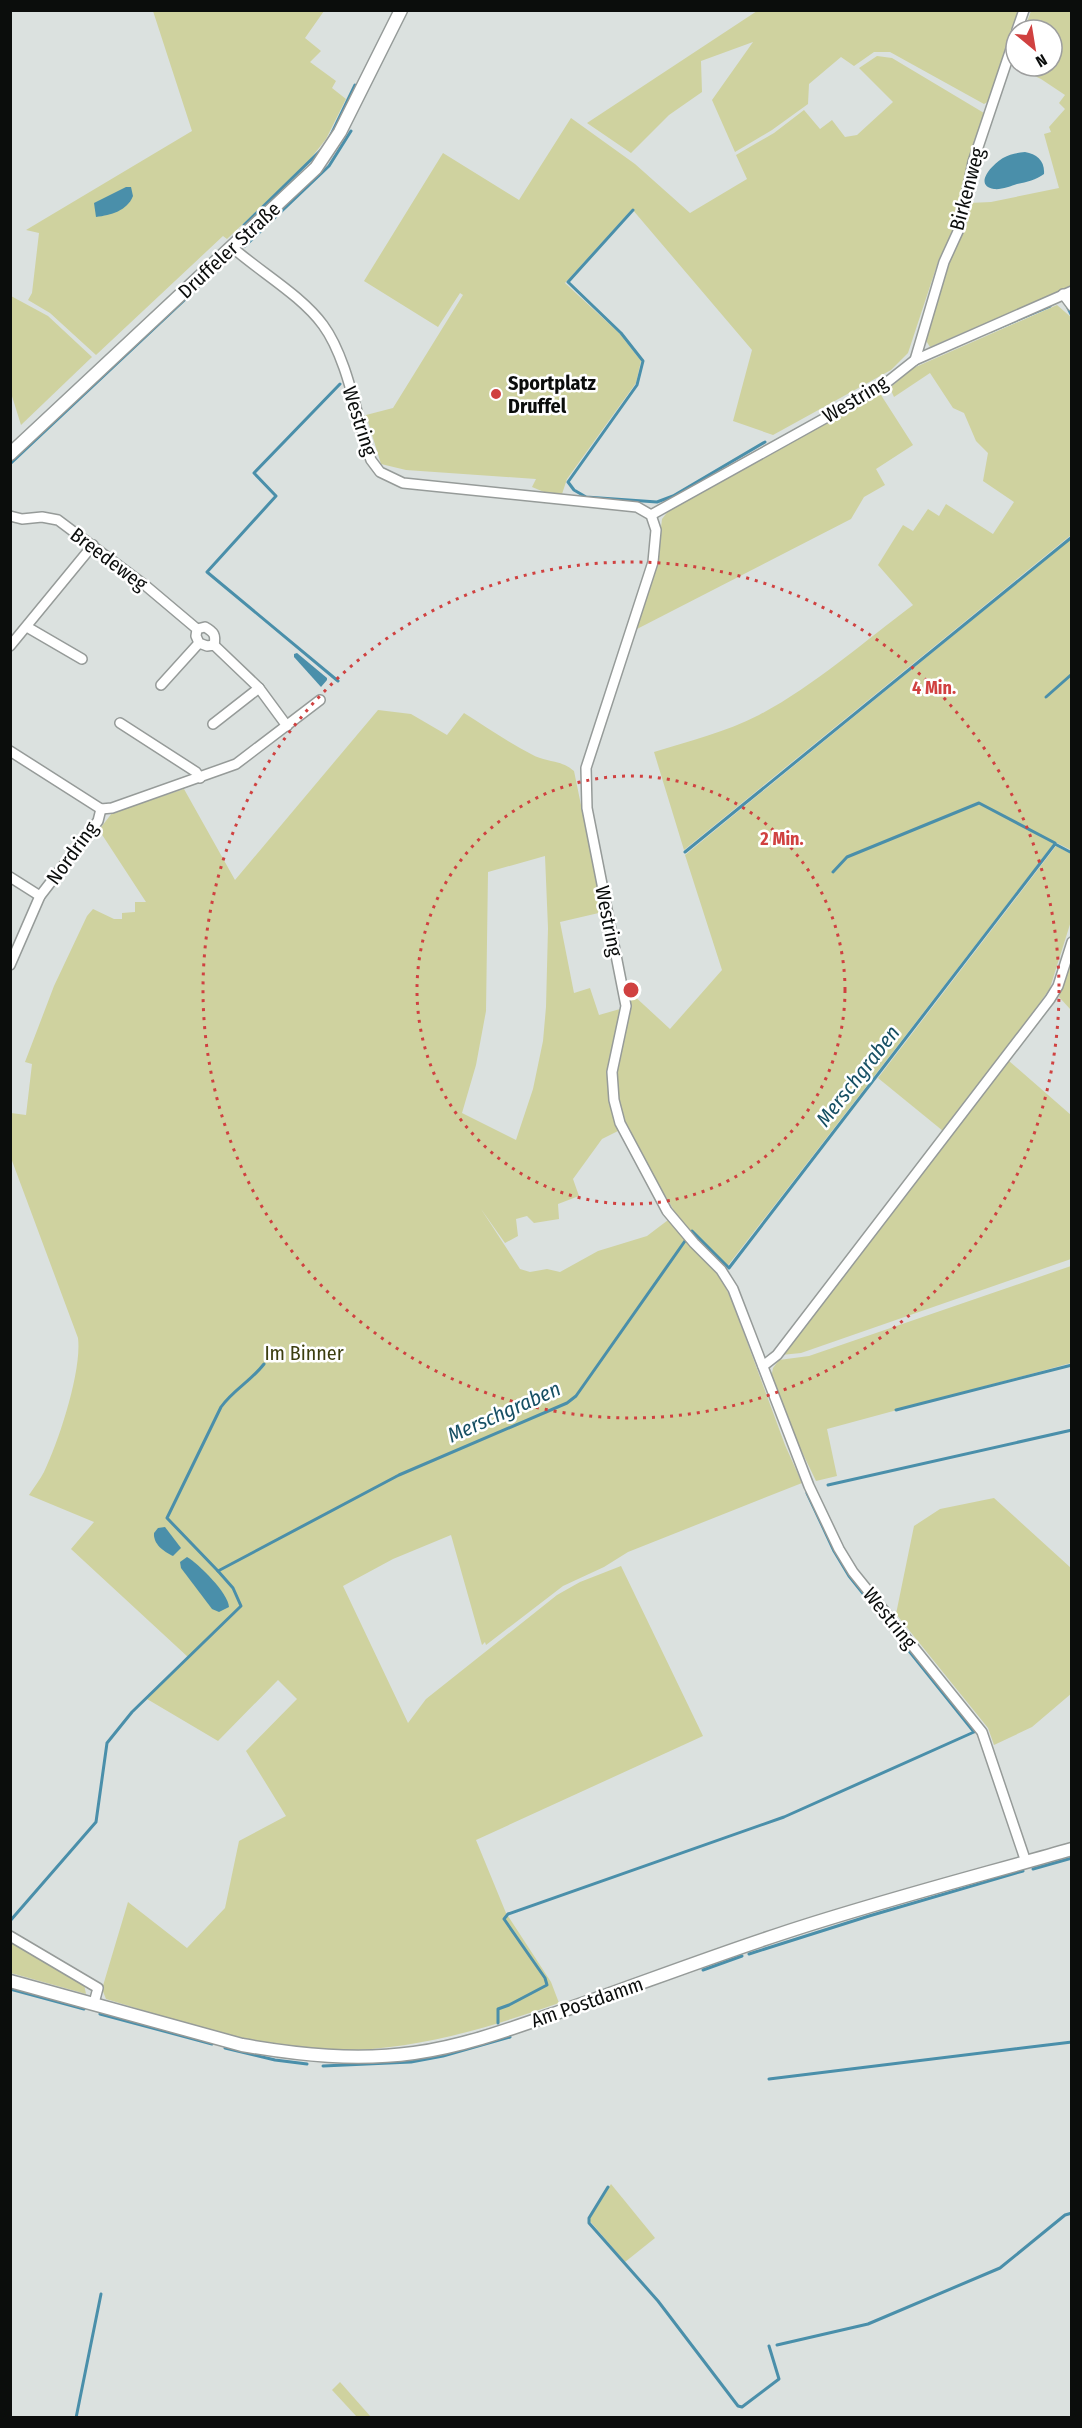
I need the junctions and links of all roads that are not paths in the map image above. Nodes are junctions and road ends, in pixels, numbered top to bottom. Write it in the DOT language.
graph roads {
  1 [pos="401,10"];
  2 [pos="1004,70"];
  3 [pos="232,247"];
  4 [pos="1067,292"];
  5 [pos="1071,306"];
  6 [pos="919,343"];
  7 [pos="932,352"];
  8 [pos="915,360"];
  9 [pos="10,454"];
  10 [pos="651,515"];
  11 [pos="10,516"];
  12 [pos="93,545"];
  13 [pos="27,627"];
  14 [pos="197,629"];
  15 [pos="12,642"];
  16 [pos="199,643"];
  17 [pos="214,645"];
  18 [pos="82,658"];
  19 [pos="161,685"];
  20 [pos="259,688"];
  21 [pos="320,700"];
  22 [pos="120,723"];
  23 [pos="213,724"];
  24 [pos="287,726"];
  25 [pos="10,751"];
  26 [pos="200,778"];
  27 [pos="101,809"];
  28 [pos="10,877"];
  29 [pos="40,896"];
  30 [pos="1071,942"];
  31 [pos="10,965"];
  32 [pos="763,1366"];
  33 [pos="1071,1849"];
  34 [pos="1026,1862"];
  35 [pos="10,1936"];
  36 [pos="10,1981"];
  37 [pos="94,2003"];
  1 -- 3 [label="street, Druffeler Straße"];
  2 -- 6 [label="street, Birkenweg"];
  3 -- 9 [label="street, Druffeler Straße"];
  3 -- 10 [label="street, Westring"];
  4 -- 5 [label="street, Westring"];
  4 -- 7 [label="street, Westring"];
  6 -- 7 [label="street"];
  6 -- 8 [label="street, Birkenweg"];
  7 -- 8 [label="street, Westring"];
  8 -- 10 [label="street, Westring"];
  10 -- 32 [label="street, Westring"];
  11 -- 12 [label="street, Breedeweg"];
  12 -- 13 [label="street"];
  12 -- 14 [label="street, Breedeweg"];
  13 -- 15 [label="street"];
  13 -- 18 [label="street"];
  14 -- 16 [label="street"];
  14 -- 17 [label="street, Breedeweg"];
  16 -- 17 [label="street"];
  16 -- 19 [label="street"];
  17 -- 20 [label="street, Breedeweg"];
  20 -- 23 [label="street"];
  20 -- 24 [label="street, Breedeweg"];
  21 -- 24 [label="street"];
  22 -- 26 [label="street"];
  24 -- 26 [label="street"];
  25 -- 27 [label="street, Nordring"];
  26 -- 27 [label="street"];
  27 -- 29 [label="street, Nordring"];
  28 -- 29 [label="street, Nordring"];
  29 -- 31 [label="street, Nordring"];
  30 -- 32 [label="street"];
  32 -- 34 [label="street, Westring"];
  33 -- 34 [label="street, Am Postdamm"];
  34 -- 37 [label="street, Am Postdamm"];
  35 -- 37 [label="street"];
  36 -- 37 [label="street, Am Postdamm"];
}
